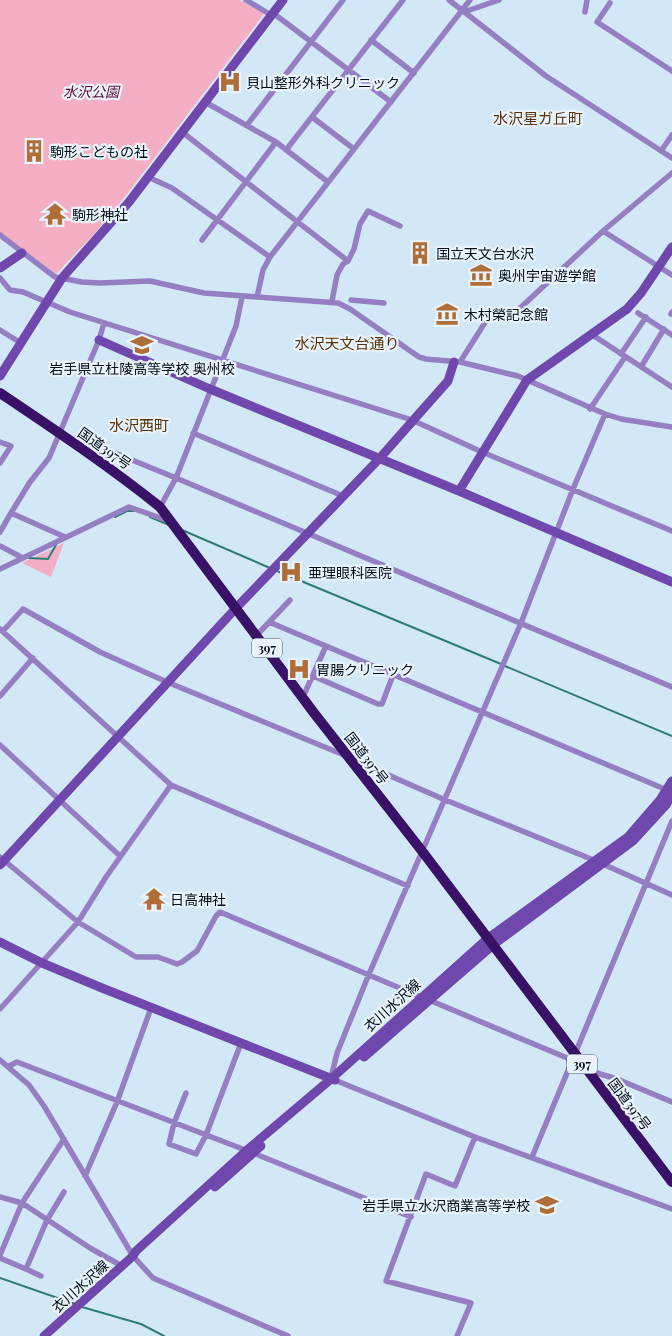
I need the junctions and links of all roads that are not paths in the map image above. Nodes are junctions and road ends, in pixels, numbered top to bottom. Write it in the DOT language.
graph roads {
  1 [pos="246,0"];
  2 [pos="283,0"];
  3 [pos="343,0"];
  4 [pos="403,0"];
  5 [pos="449,0"];
  6 [pos="470,0"];
  7 [pos="500,0"];
  8 [pos="587,0"];
  9 [pos="609,1"];
  10 [pos="463,11"];
  11 [pos="585,12"];
  12 [pos="272,14"];
  13 [pos="372,40"];
  14 [pos="312,42"];
  15 [pos="348,69"];
  16 [pos="672,71"];
  17 [pos="414,73"];
  18 [pos="205,102"];
  19 [pos="391,102"];
  20 [pos="312,116"];
  21 [pos="248,125"];
  22 [pos="182,132"];
  23 [pos="672,135"];
  24 [pos="276,142"];
  25 [pos="354,149"];
  26 [pos="286,150"];
  27 [pos="661,151"];
  28 [pos="672,158"];
  29 [pos="672,173"];
  30 [pos="148,177"];
  31 [pos="246,181"];
  32 [pos="328,182"];
  33 [pos="217,220"];
  34 [pos="298,223"];
  35 [pos="400,226"];
  36 [pos="603,231"];
  37 [pos="0,235"];
  38 [pos="202,240"];
  39 [pos="672,247"];
  40 [pos="22,253"];
  41 [pos="270,257"];
  42 [pos="348,261"];
  43 [pos="659,267"];
  44 [pos="0,268"];
  45 [pos="672,275"];
  46 [pos="0,278"];
  47 [pos="62,278"];
  48 [pos="242,297"];
  49 [pos="257,297"];
  50 [pos="351,300"];
  51 [pos="332,301"];
  52 [pos="47,302"];
  53 [pos="384,303"];
  54 [pos="638,312"];
  55 [pos="646,317"];
  56 [pos="104,323"];
  57 [pos="664,329"];
  58 [pos="0,330"];
  59 [pos="591,334"];
  60 [pos="672,335"];
  61 [pos="99,340"];
  62 [pos="21,343"];
  63 [pos="623,356"];
  64 [pos="222,361"];
  65 [pos="458,362"];
  66 [pos="641,367"];
  67 [pos="0,376"];
  68 [pos="527,380"];
  69 [pos="672,388"];
  70 [pos="210,389"];
  71 [pos="0,394"];
  72 [pos="590,408"];
  73 [pos="605,414"];
  74 [pos="412,420"];
  75 [pos="672,427"];
  76 [pos="60,433"];
  77 [pos="193,433"];
  78 [pos="0,442"];
  79 [pos="110,451"];
  80 [pos="482,452"];
  81 [pos="379,459"];
  82 [pos="0,463"];
  83 [pos="176,478"];
  84 [pos="573,489"];
  85 [pos="459,491"];
  86 [pos="343,496"];
  87 [pos="160,506"];
  88 [pos="11,513"];
  89 [pos="172,522"];
  90 [pos="672,531"];
  91 [pos="0,532"];
  92 [pos="307,533"];
  93 [pos="555,533"];
  94 [pos="65,538"];
  95 [pos="0,546"];
  96 [pos="23,558"];
  97 [pos="0,570"];
  98 [pos="672,582"];
  99 [pos="290,600"];
  100 [pos="236,608"];
  101 [pos="269,622"];
  102 [pos="520,623"];
  103 [pos="2,630"];
  104 [pos="257,635"];
  105 [pos="326,646"];
  106 [pos="33,658"];
  107 [pos="393,675"];
  108 [pos="313,676"];
  109 [pos="167,682"];
  110 [pos="672,687"];
  111 [pos="0,696"];
  112 [pos="303,697"];
  113 [pos="482,713"];
  114 [pos="117,736"];
  115 [pos="0,745"];
  116 [pos="349,758"];
  117 [pos="672,781"];
  118 [pos="171,785"];
  119 [pos="670,792"];
  120 [pos="59,799"];
  121 [pos="443,799"];
  122 [pos="672,821"];
  123 [pos="422,851"];
  124 [pos="120,856"];
  125 [pos="1,861"];
  126 [pos="600,862"];
  127 [pos="646,884"];
  128 [pos="408,886"];
  129 [pos="672,895"];
  130 [pos="78,922"];
  131 [pos="0,942"];
  132 [pos="490,942"];
  133 [pos="42,963"];
  134 [pos="369,974"];
  135 [pos="425,999"];
  136 [pos="151,1008"];
  137 [pos="0,1009"];
  138 [pos="241,1043"];
  139 [pos="573,1056"];
  140 [pos="0,1060"];
  141 [pos="9,1066"];
  142 [pos="587,1070"];
  143 [pos="334,1080"];
  144 [pos="186,1093"];
  145 [pos="117,1102"];
  146 [pos="672,1102"];
  147 [pos="174,1123"];
  148 [pos="206,1135"];
  149 [pos="475,1137"];
  150 [pos="64,1139"];
  151 [pos="250,1152"];
  152 [pos="532,1157"];
  153 [pos="86,1176"];
  154 [pos="672,1182"];
  155 [pos="64,1192"];
  156 [pos="0,1198"];
  157 [pos="22,1203"];
  158 [pos="672,1210"];
  159 [pos="411,1217"];
  160 [pos="47,1220"];
  161 [pos="3,1241"];
  162 [pos="0,1254"];
  163 [pos="133,1256"];
  164 [pos="0,1258"];
  165 [pos="122,1266"];
  166 [pos="26,1269"];
  167 [pos="41,1276"];
  168 [pos="44,1336"];
  169 [pos="288,1336"];
  170 [pos="457,1336"];
  1 -- 12 [label="street"];
  2 -- 12 [label="street"];
  3 -- 14 [label="street"];
  4 -- 13 [label="street"];
  5 -- 10 [label="street"];
  6 -- 10 [label="street"];
  7 -- 10 [label="street"];
  8 -- 11 [label="street"];
  9 -- 16 [label="street"];
  10 -- 17 [label="street"];
  10 -- 27 [label="street"];
  12 -- 14 [label="street"];
  12 -- 18 [label="street"];
  13 -- 15 [label="street"];
  13 -- 17 [label="street"];
  14 -- 15 [label="street"];
  14 -- 21 [label="street"];
  15 -- 19 [label="street"];
  15 -- 20 [label="street"];
  17 -- 19 [label="street"];
  18 -- 21 [label="street"];
  18 -- 22 [label="street"];
  19 -- 25 [label="street"];
  20 -- 25 [label="street"];
  20 -- 26 [label="street"];
  21 -- 24 [label="street"];
  22 -- 30 [label="street"];
  22 -- 31 [label="street"];
  23 -- 27 [label="street"];
  24 -- 26 [label="street"];
  24 -- 31 [label="street"];
  25 -- 32 [label="street"];
  26 -- 32 [label="street"];
  27 -- 28 [label="street"];
  29 -- 36 [label="street"];
  30 -- 33 [label="street"];
  30 -- 47 [label="street"];
  31 -- 33 [label="street"];
  31 -- 34 [label="street"];
  32 -- 34 [label="street"];
  33 -- 38 [label="street"];
  33 -- 41 [label="street"];
  34 -- 41 [label="street"];
  34 -- 42 [label="street"];
  35 -- 42 [label="street"];
  36 -- 43 [label="street"];
  36 -- 65 [label="street"];
  37 -- 40 [label="street"];
  39 -- 43 [label="street"];
  40 -- 44 [label="street"];
  40 -- 47 [label="street"];
  41 -- 49 [label="street"];
  42 -- 51 [label="street"];
  43 -- 45 [label="street"];
  43 -- 59 [label="street"];
  46 -- 52 [label="street"];
  47 -- 48 [label="street"];
  47 -- 52 [label="street"];
  48 -- 49 [label="street"];
  48 -- 64 [label="street"];
  49 -- 51 [label="street"];
  50 -- 53 [label="street"];
  51 -- 65 [label="street"];
  52 -- 56 [label="street"];
  52 -- 62 [label="street"];
  54 -- 55 [label="street"];
  55 -- 57 [label="street"];
  55 -- 63 [label="street"];
  56 -- 61 [label="street"];
  56 -- 64 [label="street"];
  57 -- 60 [label="street"];
  57 -- 66 [label="street"];
  58 -- 62 [label="street"];
  59 -- 63 [label="street"];
  59 -- 68 [label="street"];
  61 -- 70 [label="street"];
  61 -- 76 [label="street"];
  62 -- 67 [label="street"];
  63 -- 66 [label="street"];
  63 -- 72 [label="street"];
  64 -- 70 [label="street"];
  64 -- 74 [label="street"];
  65 -- 68 [label="street"];
  65 -- 74 [label="street"];
  66 -- 69 [label="street"];
  68 -- 72 [label="street"];
  68 -- 80 [label="street"];
  70 -- 77 [label="street"];
  70 -- 81 [label="street"];
  71 -- 76 [label="highway, 国道397号 / 397"];
  72 -- 73 [label="street"];
  73 -- 75 [label="street"];
  73 -- 84 [label="street"];
  74 -- 80 [label="street"];
  74 -- 81 [label="street"];
  76 -- 87 [label="highway, 国道397号 / 397"];
  76 -- 88 [label="street"];
  77 -- 83 [label="street"];
  77 -- 86 [label="street"];
  78 -- 82 [label="street"];
  79 -- 83 [label="street"];
  80 -- 84 [label="street"];
  80 -- 85 [label="street"];
  81 -- 85 [label="street"];
  81 -- 86 [label="street"];
  83 -- 87 [label="street"];
  83 -- 92 [label="street"];
  84 -- 90 [label="street"];
  84 -- 93 [label="street"];
  85 -- 93 [label="street"];
  86 -- 92 [label="street"];
  87 -- 89 [label="highway, 国道397号 / 397"];
  88 -- 91 [label="street"];
  88 -- 94 [label="street"];
  89 -- 94 [label="street"];
  89 -- 100 [label="highway, 国道397号 / 397"];
  92 -- 100 [label="street"];
  92 -- 102 [label="street"];
  93 -- 98 [label="street"];
  93 -- 102 [label="street"];
  94 -- 96 [label="street"];
  95 -- 96 [label="street"];
  96 -- 97 [label="street"];
  99 -- 101 [label="street"];
  100 -- 104 [label="highway, 国道397号 / 397"];
  100 -- 109 [label="street"];
  101 -- 104 [label="street"];
  101 -- 105 [label="street"];
  102 -- 110 [label="street"];
  102 -- 113 [label="street"];
  103 -- 106 [label="street"];
  103 -- 109 [label="street"];
  104 -- 112 [label="highway, 国道397号 / 397"];
  105 -- 107 [label="street"];
  105 -- 108 [label="street"];
  106 -- 111 [label="street"];
  106 -- 114 [label="street"];
  107 -- 108 [label="street"];
  107 -- 113 [label="street"];
  108 -- 112 [label="street"];
  109 -- 114 [label="street"];
  109 -- 116 [label="street"];
  112 -- 116 [label="highway, 国道397号 / 397"];
  113 -- 119 [label="street"];
  113 -- 121 [label="street"];
  114 -- 118 [label="street"];
  114 -- 120 [label="street"];
  115 -- 120 [label="street"];
  116 -- 121 [label="street"];
  116 -- 123 [label="highway, 国道397号 / 397"];
  117 -- 119 [label="street, 衣川水沢線"];
  118 -- 124 [label="street"];
  118 -- 128 [label="street"];
  119 -- 126 [label="street, 衣川水沢線"];
  120 -- 124 [label="street"];
  120 -- 125 [label="street"];
  121 -- 123 [label="street"];
  121 -- 126 [label="street"];
  122 -- 127 [label="street"];
  123 -- 128 [label="street"];
  123 -- 132 [label="highway, 国道397号 / 397"];
  124 -- 130 [label="street"];
  125 -- 130 [label="street"];
  126 -- 127 [label="street"];
  126 -- 132 [label="street, 衣川水沢線"];
  127 -- 129 [label="street"];
  127 -- 139 [label="street"];
  128 -- 134 [label="street"];
  130 -- 133 [label="street"];
  130 -- 134 [label="street"];
  131 -- 133 [label="street"];
  132 -- 135 [label="street, 衣川水沢線"];
  132 -- 139 [label="highway, 国道397号 / 397"];
  133 -- 136 [label="street"];
  133 -- 137 [label="street"];
  134 -- 135 [label="street"];
  134 -- 143 [label="street"];
  135 -- 139 [label="street"];
  135 -- 143 [label="street, 衣川水沢線"];
  136 -- 138 [label="street"];
  136 -- 145 [label="street"];
  138 -- 143 [label="street"];
  138 -- 148 [label="street"];
  139 -- 142 [label="highway, 国道397号 / 397"];
  139 -- 152 [label="street"];
  140 -- 141 [label="street"];
  141 -- 145 [label="street"];
  141 -- 150 [label="street"];
  142 -- 146 [label="street"];
  142 -- 154 [label="highway, 国道397号 / 397"];
  143 -- 149 [label="street"];
  143 -- 151 [label="street, 衣川水沢線"];
  144 -- 147 [label="street"];
  145 -- 147 [label="street"];
  145 -- 153 [label="street"];
  147 -- 148 [label="street"];
  147 -- 148 [label="street"];
  148 -- 151 [label="street"];
  149 -- 152 [label="street"];
  149 -- 159 [label="street"];
  150 -- 153 [label="street"];
  150 -- 157 [label="street"];
  151 -- 159 [label="street"];
  151 -- 163 [label="street, 衣川水沢線"];
  152 -- 158 [label="street"];
  153 -- 163 [label="street"];
  155 -- 160 [label="street"];
  156 -- 157 [label="street"];
  157 -- 160 [label="street"];
  157 -- 161 [label="street"];
  159 -- 170 [label="street"];
  160 -- 165 [label="street"];
  160 -- 166 [label="street"];
  161 -- 162 [label="street"];
  163 -- 165 [label="street, 衣川水沢線"];
  163 -- 169 [label="street"];
  164 -- 166 [label="street"];
  165 -- 168 [label="street, 衣川水沢線"];
  166 -- 167 [label="street"];
}
